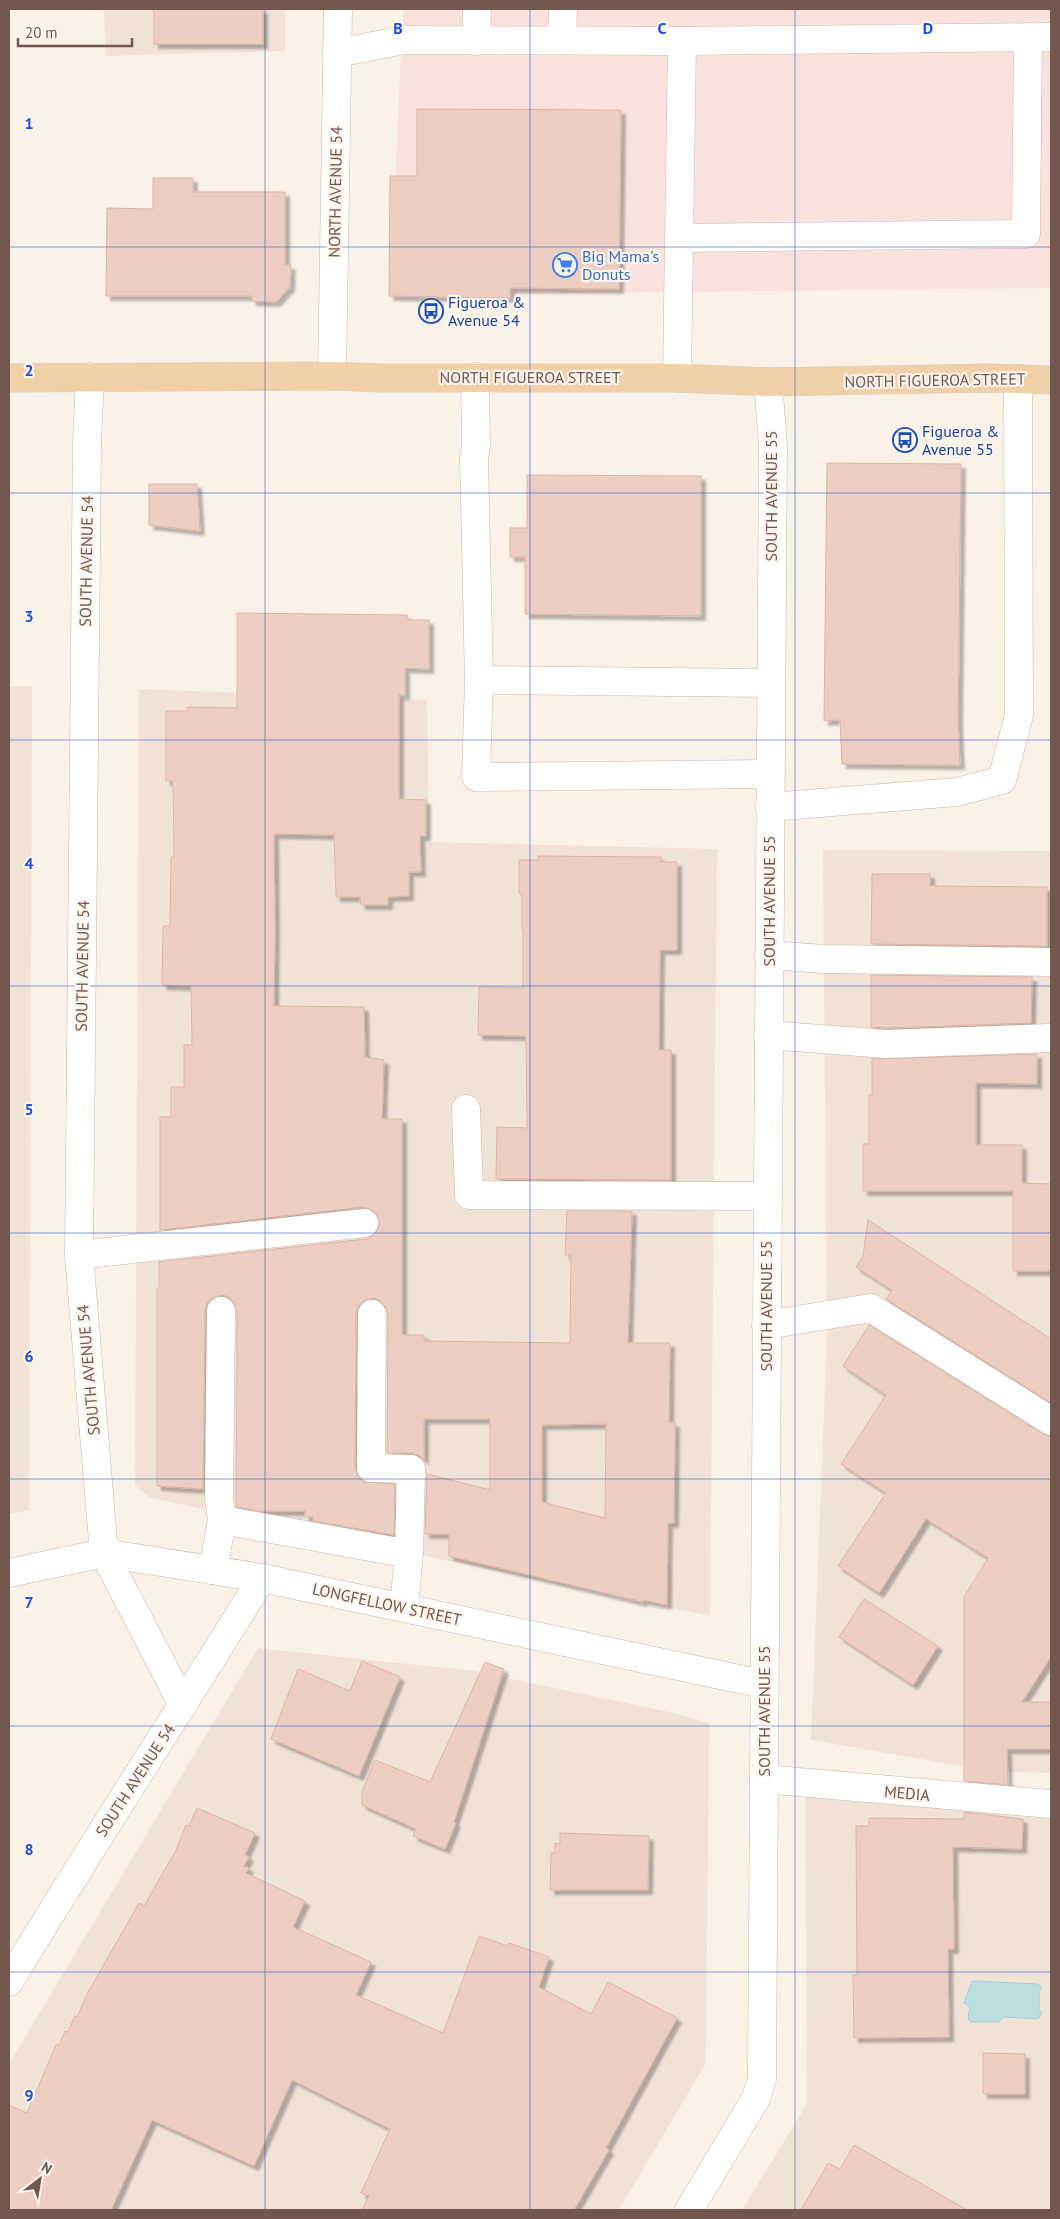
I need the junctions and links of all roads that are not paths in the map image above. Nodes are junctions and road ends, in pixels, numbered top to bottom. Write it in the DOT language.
graph roads {
  1 [pos="338,9"];
  2 [pos="477,9"];
  3 [pos="563,9"];
  4 [pos="1040,37"];
  5 [pos="562,40"];
  6 [pos="476,41"];
  7 [pos="682,41"];
  8 [pos="337,53"];
  9 [pos="680,238"];
  10 [pos="332,376"];
  11 [pos="475,377"];
  12 [pos="9,378"];
  13 [pos="90,378"];
  14 [pos="677,378"];
  15 [pos="1018,379"];
  16 [pos="1051,380"];
  17 [pos="768,382"];
  18 [pos="479,680"];
  19 [pos="771,683"];
  20 [pos="770,774"];
  21 [pos="770,807"];
  22 [pos="769,955"];
  23 [pos="1051,962"];
  24 [pos="768,1035"];
  25 [pos="1051,1038"];
  26 [pos="466,1109"];
  27 [pos="767,1196"];
  28 [pos="364,1223"];
  29 [pos="79,1255"];
  30 [pos="221,1311"];
  31 [pos="372,1314"];
  32 [pos="766,1325"];
  33 [pos="1051,1421"];
  34 [pos="222,1520"];
  35 [pos="104,1553"];
  36 [pos="408,1554"];
  37 [pos="213,1570"];
  38 [pos="9,1573"];
  39 [pos="262,1578"];
  40 [pos="404,1607"];
  41 [pos="763,1684"];
  42 [pos="183,1705"];
  43 [pos="764,1779"];
  44 [pos="1051,1804"];
  45 [pos="9,1982"];
  46 [pos="689,2210"];
  1 -- 8 [label="street, NORTH AVENUE 54"];
  2 -- 6 [label="street"];
  3 -- 5 [label="street"];
  4 -- 7 [label="street"];
  4 -- 9 [label="street"];
  5 -- 6 [label="street"];
  5 -- 7 [label="street"];
  6 -- 8 [label="street"];
  7 -- 9 [label="street"];
  8 -- 10 [label="street, NORTH AVENUE 54"];
  9 -- 14 [label="street"];
  10 -- 11 [label="main road, NORTH FIGUEROA STREET"];
  10 -- 13 [label="main road, NORTH FIGUEROA STREET"];
  11 -- 14 [label="main road, NORTH FIGUEROA STREET"];
  11 -- 18 [label="street"];
  12 -- 13 [label="main road, NORTH FIGUEROA STREET"];
  13 -- 29 [label="street, SOUTH AVENUE 54"];
  14 -- 17 [label="main road, NORTH FIGUEROA STREET"];
  15 -- 16 [label="main road, NORTH FIGUEROA STREET"];
  15 -- 17 [label="main road, NORTH FIGUEROA STREET"];
  15 -- 21 [label="street"];
  17 -- 19 [label="street, SOUTH AVENUE 55"];
  18 -- 19 [label="street"];
  18 -- 20 [label="street"];
  19 -- 20 [label="street, SOUTH AVENUE 55"];
  20 -- 21 [label="street, SOUTH AVENUE 55"];
  21 -- 22 [label="street, SOUTH AVENUE 55"];
  22 -- 23 [label="street"];
  22 -- 24 [label="street, SOUTH AVENUE 55"];
  24 -- 25 [label="street"];
  24 -- 27 [label="street, SOUTH AVENUE 55"];
  26 -- 27 [label="street"];
  27 -- 32 [label="street, SOUTH AVENUE 55"];
  28 -- 29 [label="street"];
  29 -- 35 [label="street, SOUTH AVENUE 54"];
  30 -- 34 [label="street"];
  31 -- 36 [label="street"];
  32 -- 33 [label="street"];
  32 -- 41 [label="street, SOUTH AVENUE 55"];
  34 -- 36 [label="street"];
  34 -- 37 [label="street"];
  35 -- 37 [label="street, LONGFELLOW STREET"];
  35 -- 38 [label="street, LONGFELLOW STREET"];
  35 -- 42 [label="street"];
  36 -- 40 [label="street"];
  37 -- 39 [label="street, LONGFELLOW STREET"];
  39 -- 40 [label="street, LONGFELLOW STREET"];
  39 -- 42 [label="street, SOUTH AVENUE 54"];
  40 -- 41 [label="street, LONGFELLOW STREET"];
  41 -- 43 [label="street, SOUTH AVENUE 55"];
  42 -- 45 [label="street, SOUTH AVENUE 54"];
  43 -- 44 [label="street, MEDIA"];
  43 -- 46 [label="street, SOUTH AVENUE 55"];
}
